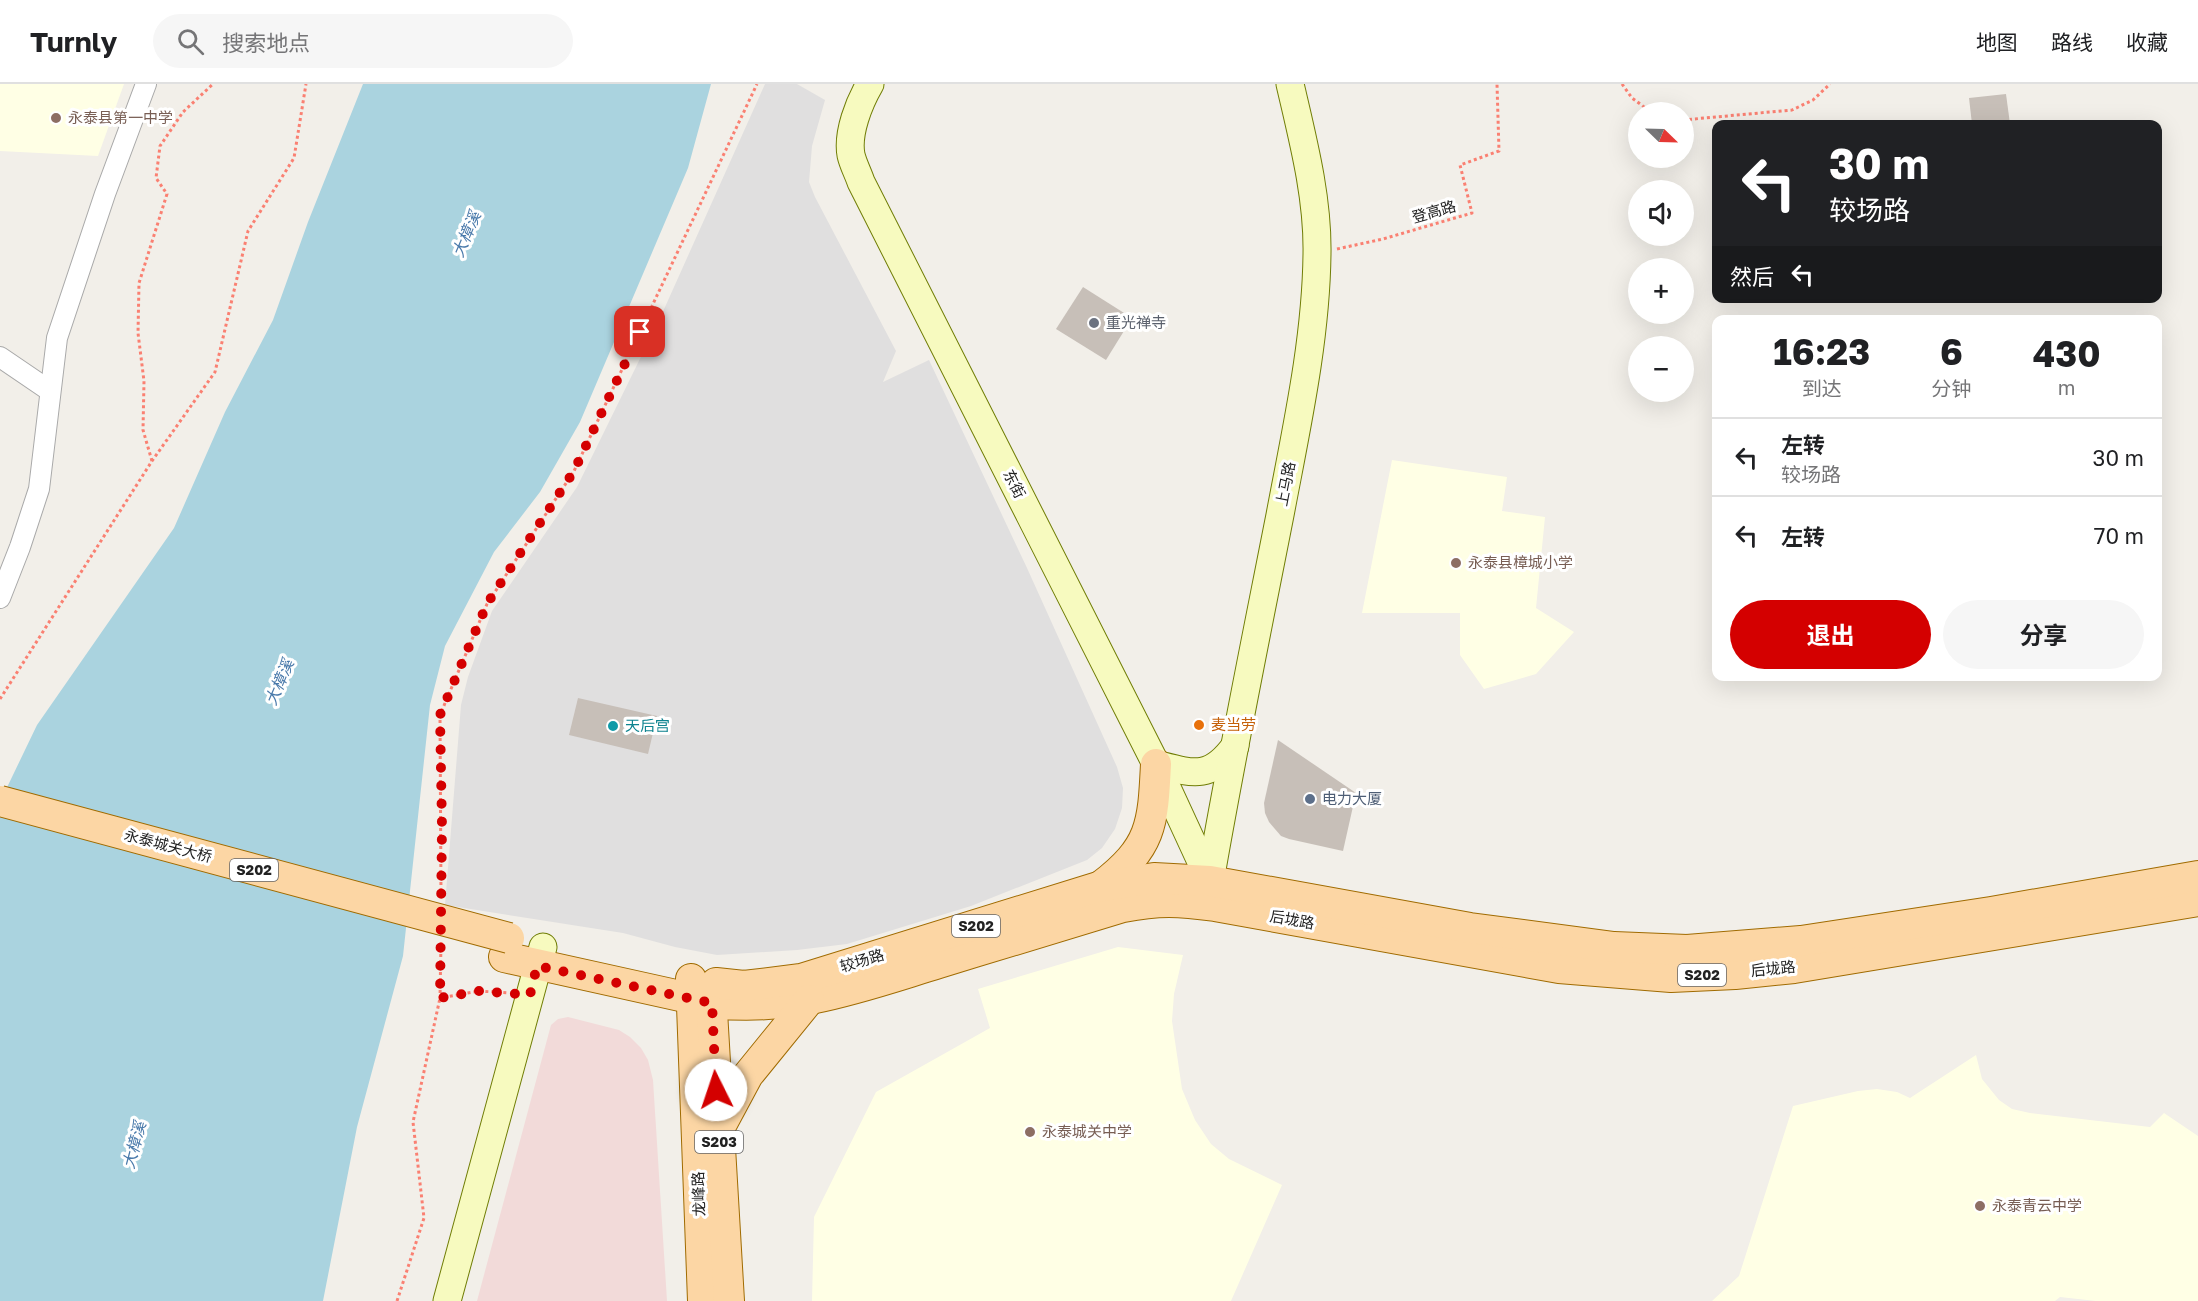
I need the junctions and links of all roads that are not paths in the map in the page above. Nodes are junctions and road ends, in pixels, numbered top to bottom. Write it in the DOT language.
graph roads {
  1 [pos="146,84"];
  2 [pos="870,84"];
  3 [pos="1290,84"];
  4 [pos="0,357"];
  5 [pos="50,391"];
  6 [pos="0,598"];
  7 [pos="1235,746"];
  8 [pos="1156,764"];
  9 [pos="0,801"];
  10 [pos="0,821"];
  11 [pos="2198,876"];
  12 [pos="1098,887"];
  13 [pos="1208,893"];
  14 [pos="2198,901"];
  15 [pos="506,948"];
  16 [pos="540,956"];
  17 [pos="702,991"];
  18 [pos="809,1000"];
  19 [pos="719,1129"];
  20 [pos="447,1301"];
  21 [pos="703,1301"];
  22 [pos="729,1301"];
  1 -- 5 [label="street"];
  2 -- 8 [label="street, 东街"];
  3 -- 7 [label="street, 上马路"];
  4 -- 5 [label="street"];
  5 -- 6 [label="street"];
  7 -- 8 [label="street"];
  7 -- 13 [label="street, 上马路"];
  8 -- 12 [label="main road"];
  8 -- 13 [label="street, 东街"];
  9 -- 15 [label="main road, 永泰城关大桥 / S202, bridge"];
  10 -- 15 [label="main road, 永泰城关大桥 / S202"];
  11 -- 13 [label="main road, 后垅路 / S202"];
  12 -- 13 [label="main road, 较场路 / S202"];
  12 -- 17 [label="main road, 较场路 / S202"];
  13 -- 14 [label="main road, 后垅路 / S202"];
  13 -- 18 [label="main road, 较场路 / S202"];
  15 -- 16 [label="main road, 较场路 / S202"];
  16 -- 17 [label="main road, 较场路 / S202"];
  16 -- 20 [label="street"];
  17 -- 18 [label="main road, 较场路 / S202"];
  17 -- 19 [label="main road, 龙峰路 / S203"];
  17 -- 21 [label="main road, 龙峰路 / S203"];
  18 -- 19 [label="main road"];
  19 -- 22 [label="main road, 龙峰路 / S203"];
}
